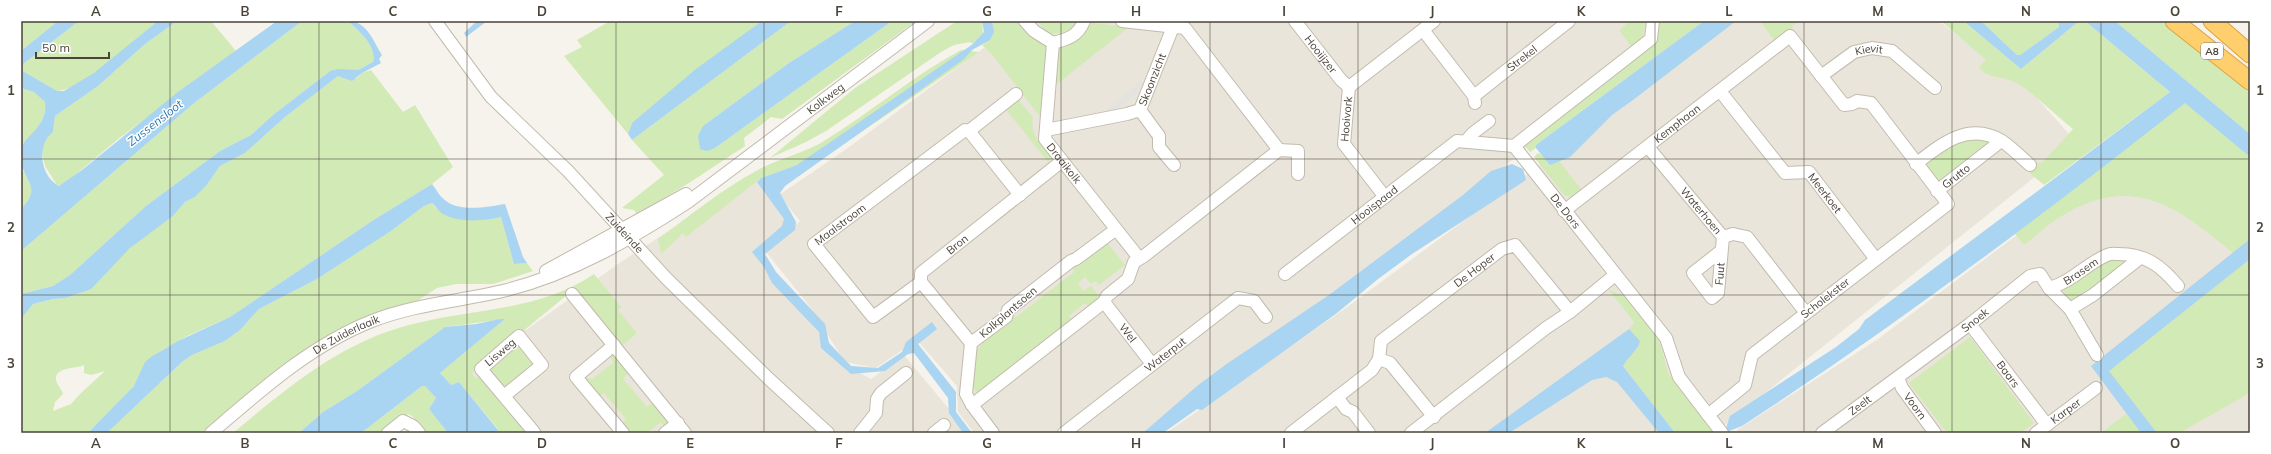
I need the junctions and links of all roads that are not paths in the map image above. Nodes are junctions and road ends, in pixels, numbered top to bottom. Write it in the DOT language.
graph roads {
  1 [pos="435,21"];
  2 [pos="928,21"];
  3 [pos="1084,21"];
  4 [pos="1122,21"];
  5 [pos="1294,21"];
  6 [pos="1434,21"];
  7 [pos="1569,21"];
  8 [pos="1653,21"];
  9 [pos="2174,21"];
  10 [pos="2212,21"];
  11 [pos="1028,23"];
  12 [pos="1166,24"];
  13 [pos="1422,30"];
  14 [pos="1053,43"];
  15 [pos="2250,54"];
  16 [pos="1821,76"];
  17 [pos="2250,81"];
  18 [pos="1349,87"];
  19 [pos="1935,88"];
  20 [pos="1720,91"];
  21 [pos="1016,94"];
  22 [pos="1140,110"];
  23 [pos="1489,121"];
  24 [pos="1046,130"];
  25 [pos="969,131"];
  26 [pos="1466,141"];
  27 [pos="2001,141"];
  28 [pos="1514,146"];
  29 [pos="1648,147"];
  30 [pos="1279,150"];
  31 [pos="1062,161"];
  32 [pos="1916,164"];
  33 [pos="1174,165"];
  34 [pos="2030,165"];
  35 [pos="722,174"];
  36 [pos="1298,174"];
  37 [pos="1937,191"];
  38 [pos="1020,194"];
  39 [pos="1385,197"];
  40 [pos="1564,211"];
  41 [pos="622,228"];
  42 [pos="1115,230"];
  43 [pos="1723,237"];
  44 [pos="631,238"];
  45 [pos="1721,251"];
  46 [pos="1139,258"];
  47 [pos="1876,258"];
  48 [pos="2140,258"];
  49 [pos="1285,274"];
  50 [pos="1615,276"];
  51 [pos="921,282"];
  52 [pos="2178,286"];
  53 [pos="2049,288"];
  54 [pos="508,290"];
  55 [pos="572,294"];
  56 [pos="1104,302"];
  57 [pos="2070,309"];
  58 [pos="1570,312"];
  59 [pos="1806,313"];
  60 [pos="1266,317"];
  61 [pos="1970,324"];
  62 [pos="971,344"];
  63 [pos="614,345"];
  64 [pos="2097,355"];
  65 [pos="1379,359"];
  66 [pos="1152,364"];
  67 [pos="906,373"];
  68 [pos="1898,378"];
  69 [pos="2096,388"];
  70 [pos="504,396"];
  71 [pos="1337,397"];
  72 [pos="972,405"];
  73 [pos="1708,415"];
  74 [pos="1434,417"];
  75 [pos="678,423"];
  76 [pos="2047,425"];
  77 [pos="1720,430"];
  78 [pos="824,432"];
  79 [pos="211,433"];
  80 [pos="388,433"];
  81 [pos="419,433"];
  82 [pos="532,433"];
  83 [pos="623,433"];
  84 [pos="665,433"];
  85 [pos="685,433"];
  86 [pos="860,433"];
  87 [pos="993,433"];
  88 [pos="1064,433"];
  89 [pos="1292,433"];
  90 [pos="1369,433"];
  91 [pos="1411,433"];
  92 [pos="1822,433"];
  93 [pos="1935,433"];
  94 [pos="2036,433"];
  1 -- 41 [label="street, Zuideinde"];
  2 -- 35 [label="street, Kolkweg"];
  3 -- 14 [label="street"];
  4 -- 12 [label="street"];
  5 -- 18 [label="street, Hooiijzer"];
  6 -- 13 [label="street, Hooivork"];
  7 -- 13 [label="street, Strekel"];
  8 -- 28 [label="street"];
  9 -- 17 [label="highway, A8"];
  10 -- 15 [label="highway, A8"];
  11 -- 14 [label="street"];
  12 -- 22 [label="street, Skoonzicht"];
  12 -- 30 [label="street"];
  13 -- 18 [label="street, Hooivork"];
  14 -- 24 [label="street, Draaikolk"];
  16 -- 19 [label="street, Kievit"];
  16 -- 20 [label="street, Kemphaan"];
  16 -- 32 [label="street, Grutto"];
  18 -- 39 [label="street, Hooivork"];
  20 -- 29 [label="street, Kemphaan"];
  20 -- 47 [label="street, Meerkoet"];
  21 -- 25 [label="street, Maalstroom"];
  22 -- 24 [label="street, Skoonzicht"];
  22 -- 33 [label="street"];
  23 -- 26 [label="street, Hooispaad"];
  24 -- 31 [label="street, Draaikolk"];
  25 -- 38 [label="street"];
  25 -- 51 [label="street, Maalstroom"];
  26 -- 28 [label="street, Hooispaad"];
  26 -- 39 [label="street, Hooispaad"];
  27 -- 32 [label="street"];
  27 -- 34 [label="street"];
  27 -- 37 [label="street, Grutto"];
  28 -- 40 [label="street, De Dors"];
  29 -- 40 [label="street, Kemphaan"];
  29 -- 43 [label="street, Waterhoen"];
  30 -- 36 [label="street"];
  30 -- 46 [label="street"];
  31 -- 38 [label="street, Bron"];
  31 -- 42 [label="street, Draaikolk"];
  32 -- 37 [label="street, Grutto"];
  35 -- 41 [label="street, Kolkweg"];
  35 -- 44 [label="street, Kolkweg"];
  37 -- 47 [label="street, Scholekster"];
  38 -- 51 [label="street, Bron"];
  39 -- 49 [label="street, Hooispaad"];
  40 -- 50 [label="street, De Dors"];
  41 -- 44 [label="street, Zuideinde"];
  41 -- 54 [label="street, De Zuiderlaaik"];
  42 -- 46 [label="street, Draaikolk"];
  42 -- 62 [label="street, Kolkplantsoen"];
  43 -- 45 [label="street, Fuut"];
  43 -- 59 [label="street, Waterhoen"];
  44 -- 54 [label="street, De Zuiderlaaik"];
  44 -- 78 [label="street, Zuideinde"];
  46 -- 56 [label="street"];
  47 -- 59 [label="street, Scholekster"];
  48 -- 52 [label="street, Brasem"];
  48 -- 53 [label="street, Brasem"];
  48 -- 57 [label="street"];
  50 -- 58 [label="street"];
  50 -- 73 [label="street, De Dors"];
  51 -- 62 [label="street"];
  53 -- 57 [label="street, Brasem"];
  53 -- 61 [label="street, Snoek"];
  54 -- 79 [label="street, De Zuiderlaaik"];
  55 -- 63 [label="street"];
  56 -- 66 [label="street, Wel"];
  56 -- 72 [label="street"];
  57 -- 64 [label="street, Brasem"];
  58 -- 65 [label="street, De Hoper"];
  58 -- 74 [label="street"];
  59 -- 73 [label="street, Scholekster"];
  60 -- 66 [label="street, Waterput"];
  61 -- 68 [label="street, Snoek"];
  61 -- 76 [label="street, Baars"];
  62 -- 72 [label="street, Kolkplantsoen"];
  63 -- 75 [label="street"];
  63 -- 83 [label="street"];
  65 -- 71 [label="street"];
  65 -- 74 [label="street"];
  66 -- 88 [label="street, Waterput"];
  67 -- 86 [label="street"];
  68 -- 92 [label="street, Zeelt"];
  68 -- 93 [label="street, Voorn"];
  69 -- 76 [label="street, Karper"];
  70 -- 70 [label="street, Lisweg"];
  70 -- 82 [label="street, Lisweg"];
  71 -- 89 [label="street"];
  71 -- 90 [label="street"];
  72 -- 87 [label="street"];
  73 -- 77 [label="street, De Dors"];
  74 -- 91 [label="street"];
  75 -- 84 [label="street"];
  75 -- 85 [label="street"];
  76 -- 94 [label="street, Karper"];
  80 -- 81 [label="street"];
}
